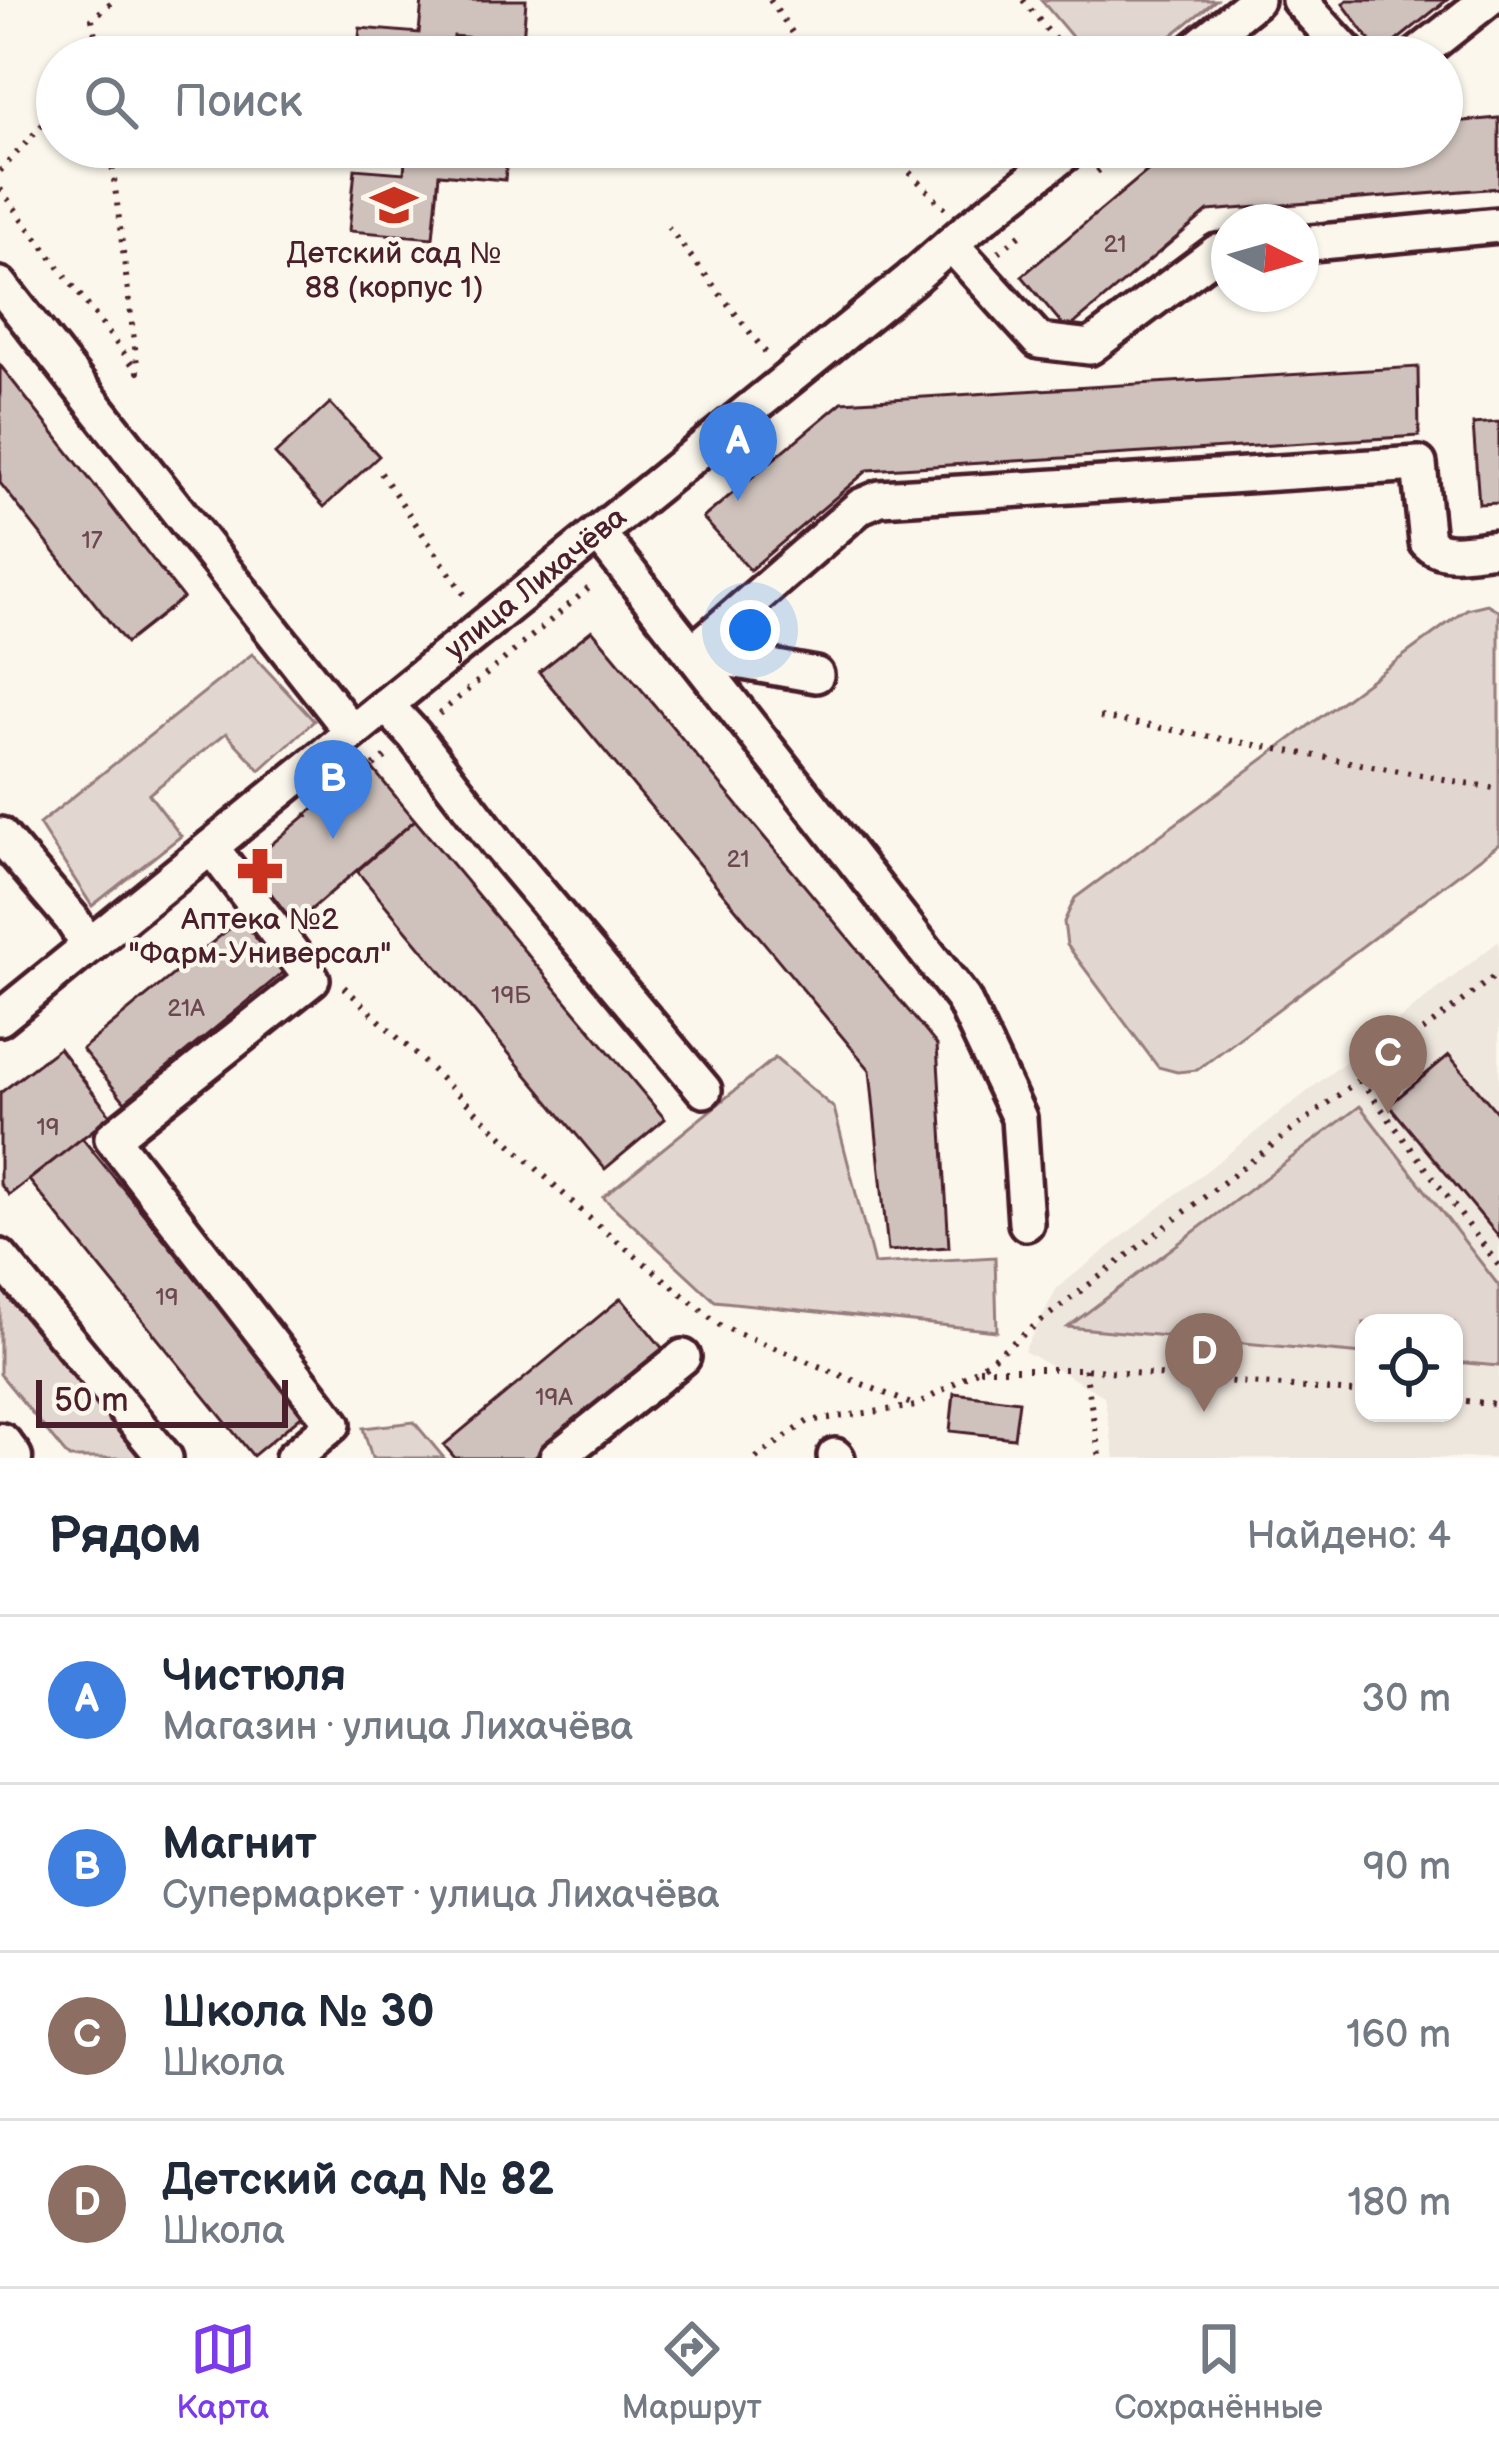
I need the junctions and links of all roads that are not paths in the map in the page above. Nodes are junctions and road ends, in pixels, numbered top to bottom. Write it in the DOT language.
graph roads {
  1 [pos="1256,0"];
  2 [pos="1299,0"];
  3 [pos="1487,0"];
  4 [pos="1211,36"];
  5 [pos="1332,36"];
  6 [pos="1442,36"];
  7 [pos="1046,168"];
  8 [pos="1499,225"];
  9 [pos="959,237"];
  10 [pos="1319,242"];
  11 [pos="1211,256"];
  12 [pos="0,285"];
  13 [pos="598,532"];
  14 [pos="1499,548"];
  15 [pos="692,653"];
  16 [pos="816,675"];
  17 [pos="386,705"];
  18 [pos="352,733"];
  19 [pos="0,835"];
  20 [pos="211,847"];
  21 [pos="89,946"];
  22 [pos="0,1018"];
  23 [pos="704,1090"];
  24 [pos="1026,1223"];
  25 [pos="0,1256"];
  26 [pos="682,1357"];
  27 [pos="0,1445"];
  28 [pos="10,1458"];
  29 [pos="165,1458"];
  30 [pos="293,1458"];
  31 [pos="557,1458"];
  1 -- 4 [label="street"];
  2 -- 5 [label="street"];
  3 -- 6 [label="street"];
  7 -- 9 [label="street, улица Лихачёва"];
  8 -- 10 [label="street"];
  9 -- 11 [label="street"];
  9 -- 13 [label="street, улица Лихачёва"];
  12 -- 18 [label="street"];
  13 -- 15 [label="street"];
  13 -- 17 [label="street, улица Лихачёва"];
  14 -- 15 [label="street"];
  15 -- 16 [label="street"];
  15 -- 24 [label="street"];
  17 -- 18 [label="street, улица Лихачёва"];
  17 -- 23 [label="street"];
  18 -- 20 [label="street, улица Лихачёва"];
  19 -- 21 [label="street"];
  20 -- 21 [label="street, улица Лихачёва"];
  20 -- 30 [label="street"];
  21 -- 22 [label="street, улица Лихачёва"];
  25 -- 29 [label="street"];
  26 -- 31 [label="street"];
  27 -- 28 [label="main road"];
}
